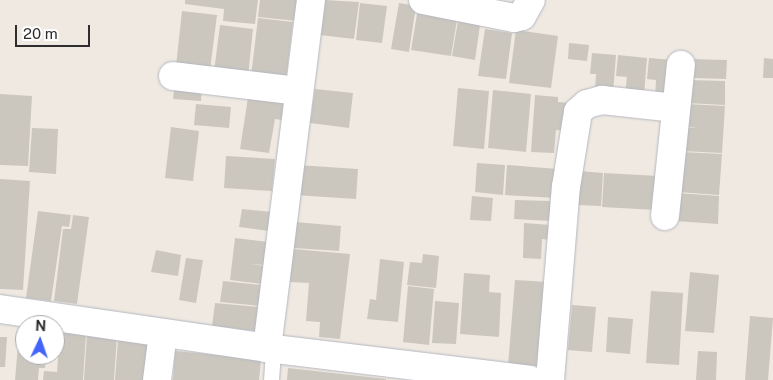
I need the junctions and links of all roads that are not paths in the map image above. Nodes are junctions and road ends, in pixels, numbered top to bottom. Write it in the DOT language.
graph roads {
  1 [pos="311,0"];
  2 [pos="423,0"];
  3 [pos="531,0"];
  4 [pos="681,65"];
  5 [pos="173,76"];
  6 [pos="298,90"];
  7 [pos="676,108"];
  8 [pos="665,216"];
  9 [pos="0,308"];
  10 [pos="163,333"];
  11 [pos="270,349"];
  12 [pos="399,372"];
  13 [pos="488,378"];
  14 [pos="157,380"];
  15 [pos="271,380"];
  16 [pos="530,380"];
  17 [pos="550,380"];
  1 -- 6 [label="street"];
  2 -- 3 [label="street"];
  4 -- 7 [label="street"];
  5 -- 6 [label="street"];
  6 -- 11 [label="street"];
  7 -- 8 [label="street"];
  7 -- 17 [label="street"];
  9 -- 10 [label="street"];
  10 -- 11 [label="street"];
  10 -- 14 [label="street"];
  11 -- 12 [label="street"];
  11 -- 15 [label="lane"];
  12 -- 13 [label="street"];
  13 -- 16 [label="street"];
}
